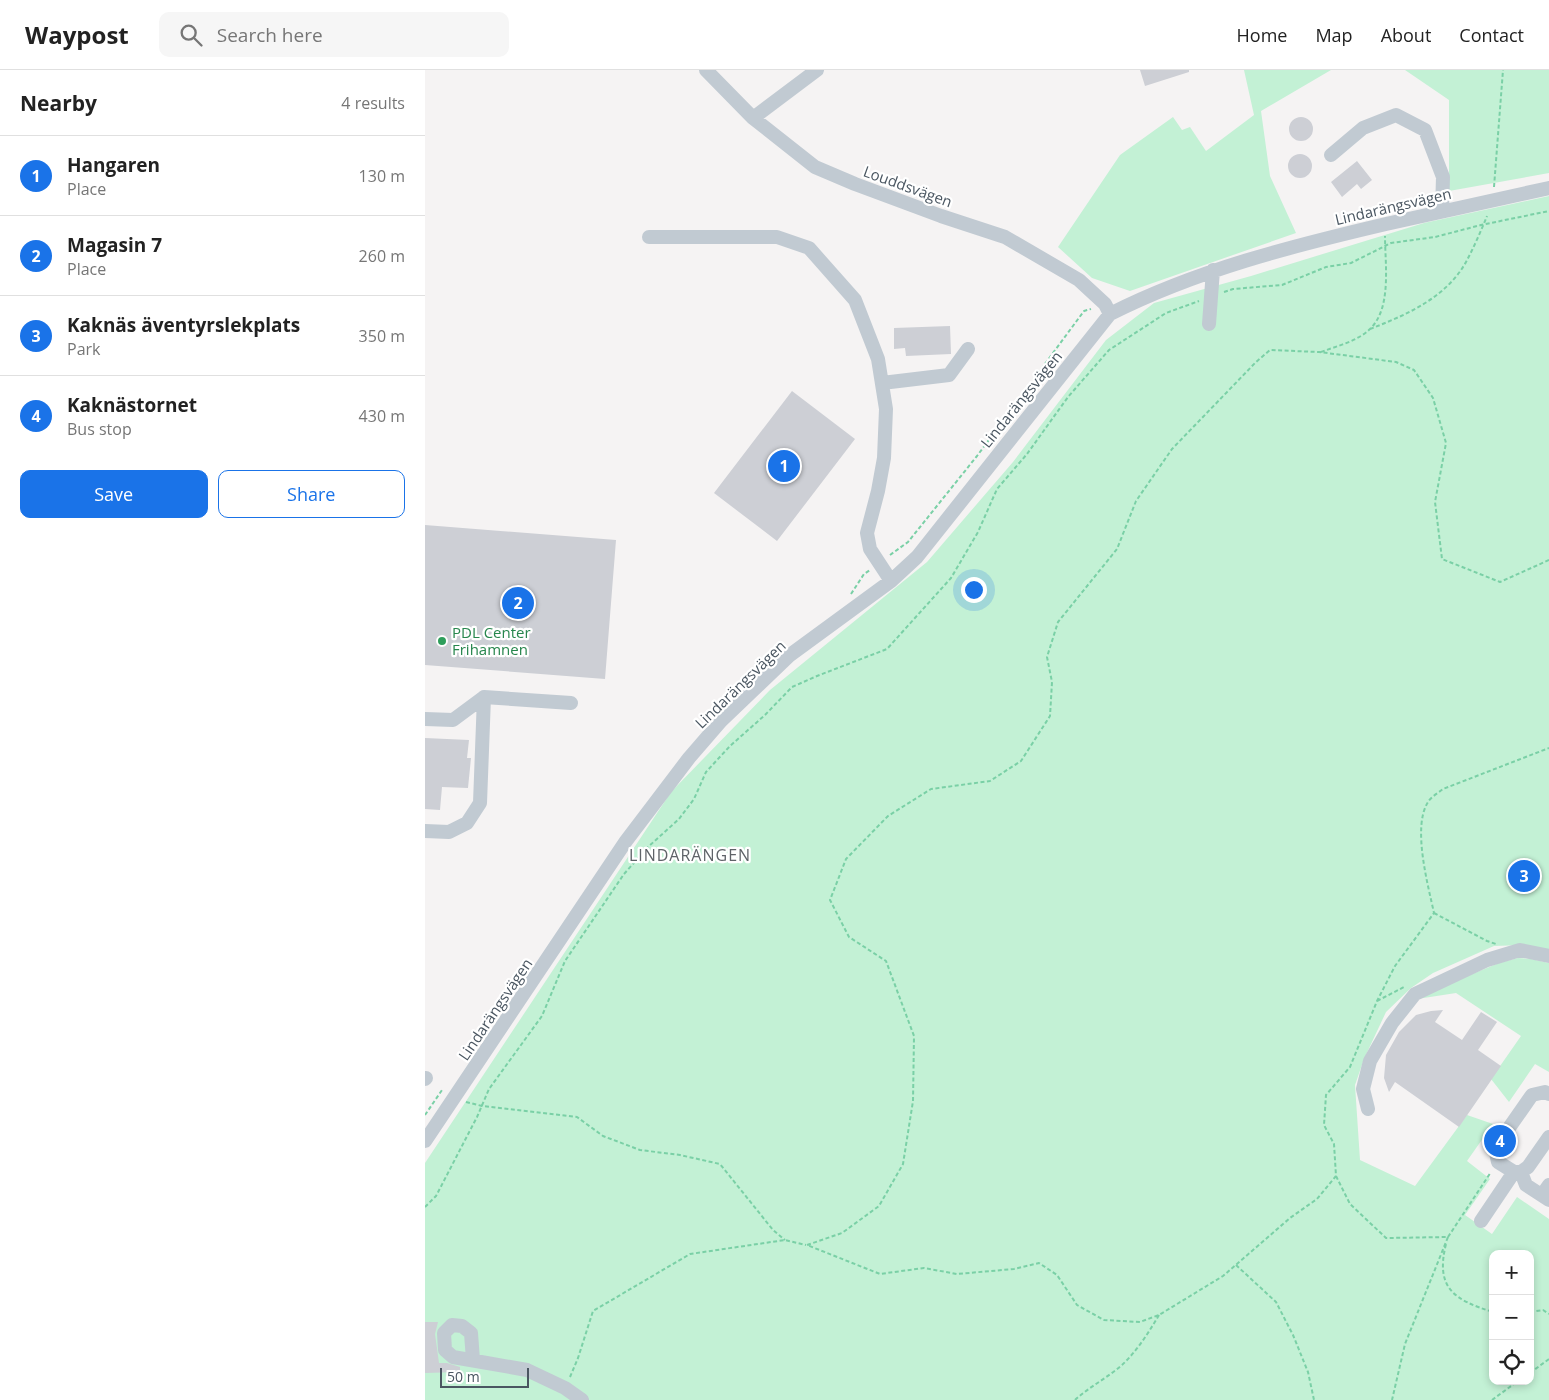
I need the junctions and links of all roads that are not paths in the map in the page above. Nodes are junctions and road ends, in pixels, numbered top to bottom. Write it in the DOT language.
graph roads {
  1 [pos="706,70"];
  2 [pos="817,70"];
  3 [pos="753,118"];
  4 [pos="1331,155"];
  5 [pos="1549,188"];
  6 [pos="1442,211"];
  7 [pos="649,237"];
  8 [pos="1213,270"];
  9 [pos="1107,309"];
  10 [pos="1209,324"];
  11 [pos="968,349"];
  12 [pos="882,383"];
  13 [pos="891,581"];
  14 [pos="484,698"];
  15 [pos="571,702"];
  16 [pos="425,719"];
  17 [pos="425,831"];
  18 [pos="1549,956"];
  19 [pos="1549,1094"];
  20 [pos="1368,1109"];
  21 [pos="1549,1137"];
  22 [pos="425,1141"];
  23 [pos="1518,1172"];
  24 [pos="1547,1194"];
  25 [pos="1481,1221"];
  26 [pos="473,1360"];
  27 [pos="582,1400"];
  1 -- 3 [label="street, Louddsvägen"];
  2 -- 3 [label="street"];
  3 -- 9 [label="street, Louddsvägen"];
  4 -- 6 [label="street"];
  5 -- 6 [label="street, Lindarängsvägen"];
  6 -- 8 [label="street, Lindarängsvägen"];
  7 -- 12 [label="street"];
  8 -- 9 [label="street, Lindarängsvägen"];
  8 -- 10 [label="street"];
  9 -- 13 [label="street, Lindarängsvägen"];
  11 -- 12 [label="street"];
  12 -- 13 [label="street"];
  13 -- 22 [label="street, Lindarängsvägen"];
  14 -- 15 [label="street"];
  14 -- 16 [label="street"];
  14 -- 17 [label="street"];
  18 -- 20 [label="street"];
  19 -- 23 [label="street"];
  21 -- 23 [label="street"];
  23 -- 24 [label="street"];
  23 -- 25 [label="street"];
  26 -- 27 [label="street"];
}
